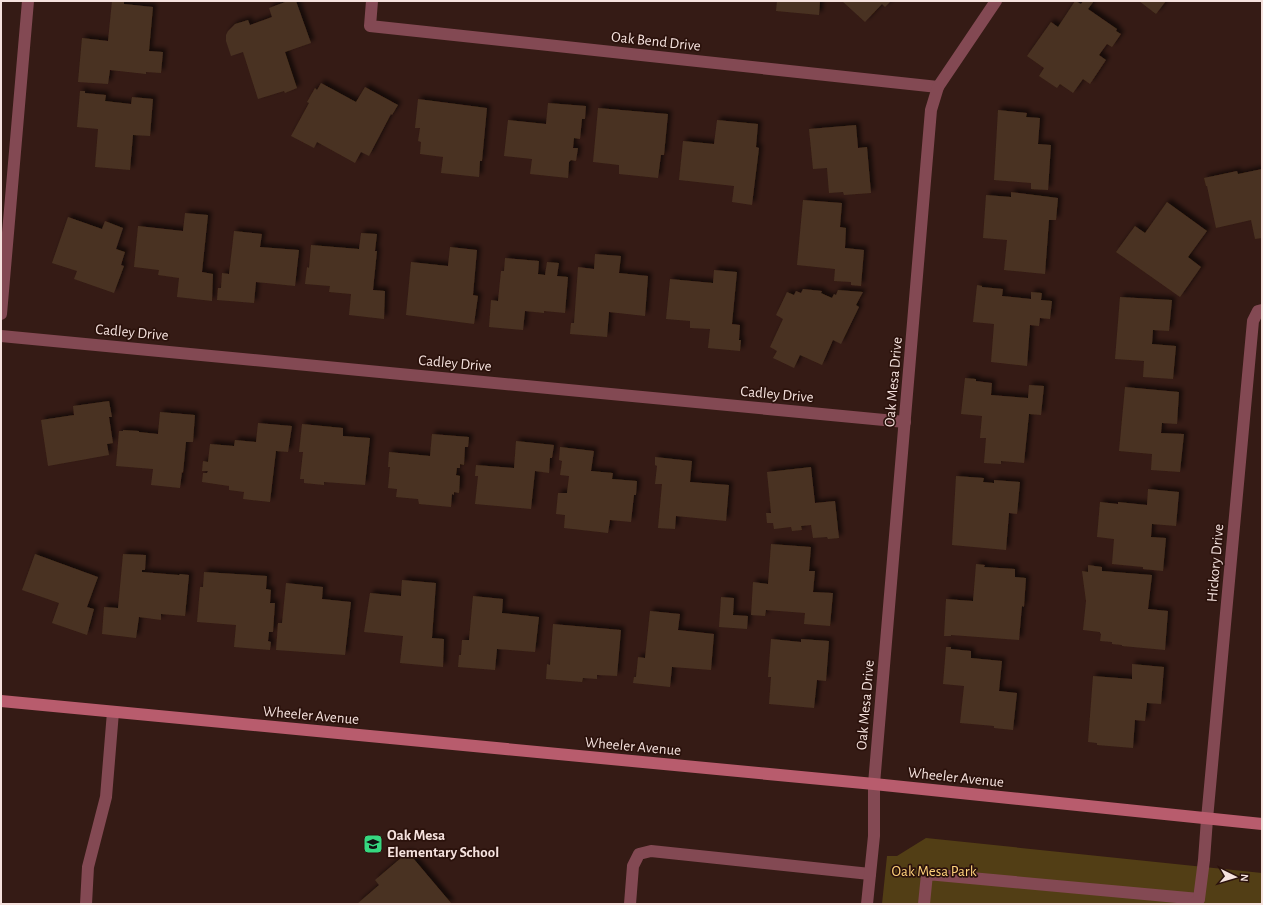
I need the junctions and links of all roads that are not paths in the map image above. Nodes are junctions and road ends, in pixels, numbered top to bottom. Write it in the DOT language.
graph roads {
  1 [pos="28,1"];
  2 [pos="372,1"];
  3 [pos="996,1"];
  4 [pos="938,87"];
  5 [pos="1260,311"];
  6 [pos="1,314"];
  7 [pos="1,336"];
  8 [pos="905,422"];
  9 [pos="1,700"];
  10 [pos="113,712"];
  11 [pos="874,784"];
  12 [pos="1207,819"];
  13 [pos="1262,824"];
  14 [pos="870,874"];
  15 [pos="1196,902"];
  16 [pos="86,904"];
  17 [pos="630,904"];
  18 [pos="868,904"];
  19 [pos="924,904"];
  1 -- 6 [label="street"];
  2 -- 4 [label="street, Oak Bend Drive"];
  3 -- 4 [label="street, Oak Mesa Drive"];
  4 -- 8 [label="street, Oak Mesa Drive"];
  5 -- 12 [label="street, Hickory Drive"];
  7 -- 8 [label="street, Cadley Drive"];
  8 -- 11 [label="street, Oak Mesa Drive"];
  9 -- 10 [label="main road, Wheeler Avenue"];
  10 -- 11 [label="main road, Wheeler Avenue"];
  10 -- 16 [label="street"];
  11 -- 12 [label="main road, Wheeler Avenue"];
  11 -- 14 [label="street, Oak Mesa Drive"];
  12 -- 13 [label="main road, Wheeler Avenue"];
  12 -- 15 [label="street, Hickory Drive"];
  14 -- 17 [label="street"];
  14 -- 18 [label="street, Oak Mesa Drive"];
  15 -- 19 [label="street"];
}
